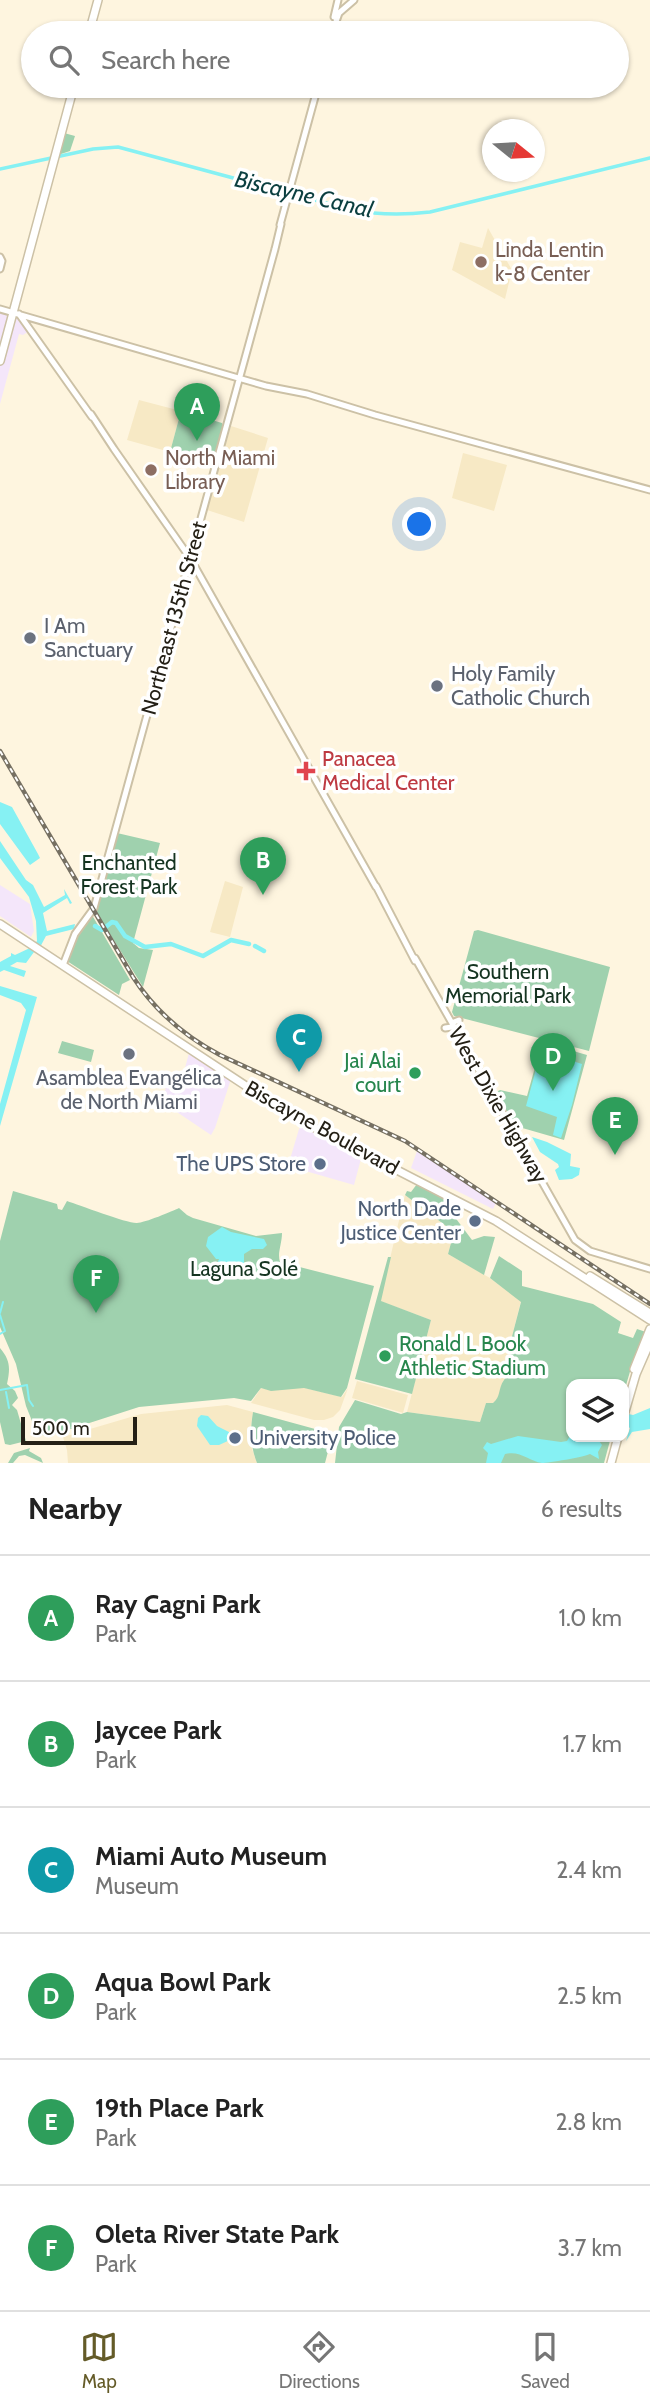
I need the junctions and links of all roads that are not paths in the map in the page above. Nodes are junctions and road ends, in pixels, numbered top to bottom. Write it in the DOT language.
graph roads {
  1 [pos="98,0"];
  2 [pos="340,0"];
  3 [pos="347,5"];
  4 [pos="92,21"];
  5 [pos="334,21"];
  6 [pos="335,21"];
  7 [pos="72,98"];
  8 [pos="315,98"];
  9 [pos="0,309"];
  10 [pos="17,311"];
  11 [pos="33,319"];
  12 [pos="0,361"];
  13 [pos="53,362"];
  14 [pos="46,367"];
  15 [pos="240,377"];
  16 [pos="331,402"];
  17 [pos="355,410"];
  18 [pos="379,414"];
  19 [pos="418,426"];
  20 [pos="466,439"];
  21 [pos="114,449"];
  22 [pos="124,463"];
  23 [pos="650,490"];
  24 [pos="193,548"];
  25 [pos="185,550"];
  26 [pos="190,558"];
  27 [pos="188,567"];
  28 [pos="196,567"];
  29 [pos="212,595"];
  30 [pos="204,597"];
  31 [pos="259,661"];
  32 [pos="250,666"];
  33 [pos="293,738"];
  34 [pos="286,740"];
  35 [pos="316,778"];
  36 [pos="310,785"];
  37 [pos="365,884"];
  38 [pos="376,888"];
  39 [pos="375,900"];
  40 [pos="0,922"];
  41 [pos="63,963"];
  42 [pos="451,1005"];
  43 [pos="443,1009"];
  44 [pos="459,1020"];
  45 [pos="453,1027"];
  46 [pos="445,1028"];
  47 [pos="212,1063"];
  48 [pos="325,1131"];
  49 [pos="365,1151"];
  50 [pos="458,1200"];
  51 [pos="467,1200"];
  52 [pos="531,1240"];
  53 [pos="650,1269"];
  54 [pos="604,1289"];
  55 [pos="614,1290"];
  56 [pos="650,1313"];
  57 [pos="650,1320"];
  58 [pos="650,1329"];
  59 [pos="650,1344"];
  60 [pos="629,1390"];
  61 [pos="614,1442"];
  62 [pos="608,1463"];
  1 -- 4 [label="main road"];
  2 -- 3 [label="main road"];
  2 -- 5 [label="main road"];
  3 -- 6 [label="main road"];
  7 -- 10 [label="main road"];
  8 -- 15 [label="main road, Northeast 135th Street"];
  9 -- 10 [label="main road"];
  10 -- 11 [label="main road"];
  10 -- 12 [label="main road"];
  10 -- 13 [label="main road, West Dixie Highway"];
  11 -- 13 [label="main road, West Dixie Highway"];
  11 -- 15 [label="main road"];
  13 -- 14 [label="main road"];
  13 -- 21 [label="main road, West Dixie Highway"];
  15 -- 16 [label="main road"];
  15 -- 24 [label="main road, Northeast 135th Street"];
  16 -- 17 [label="main road"];
  16 -- 18 [label="main road"];
  17 -- 18 [label="main road"];
  17 -- 19 [label="main road"];
  18 -- 19 [label="main road"];
  19 -- 20 [label="main road"];
  19 -- 20 [label="main road"];
  20 -- 23 [label="main road"];
  21 -- 22 [label="main road, West Dixie Highway"];
  21 -- 22 [label="main road, West Dixie Highway"];
  22 -- 25 [label="main road, West Dixie Highway"];
  24 -- 25 [label="main road"];
  24 -- 26 [label="main road, Northeast 135th Street"];
  25 -- 26 [label="main road, West Dixie Highway"];
  26 -- 27 [label="main road, Northeast 135th Street"];
  26 -- 28 [label="main road, West Dixie Highway"];
  27 -- 28 [label="main road"];
  27 -- 41 [label="main road, Northeast 135th Street"];
  28 -- 29 [label="main road, West Dixie Highway"];
  29 -- 30 [label="main road"];
  29 -- 32 [label="main road, West Dixie Highway"];
  31 -- 32 [label="main road"];
  32 -- 33 [label="main road, West Dixie Highway"];
  33 -- 34 [label="main road"];
  33 -- 35 [label="main road, West Dixie Highway"];
  35 -- 36 [label="main road"];
  35 -- 38 [label="main road, West Dixie Highway"];
  37 -- 38 [label="main road"];
  38 -- 39 [label="main road"];
  38 -- 43 [label="main road, West Dixie Highway"];
  40 -- 41 [label="main road, Biscayne Boulevard"];
  41 -- 47 [label="main road, Biscayne Boulevard"];
  42 -- 43 [label="main road"];
  43 -- 45 [label="main road, West Dixie Highway"];
  44 -- 45 [label="main road"];
  45 -- 46 [label="main road"];
  45 -- 53 [label="main road, West Dixie Highway"];
  47 -- 48 [label="main road, Biscayne Boulevard"];
  47 -- 48 [label="main road, Biscayne Boulevard"];
  48 -- 49 [label="main road, Biscayne Boulevard"];
  48 -- 49 [label="main road, Biscayne Boulevard"];
  49 -- 50 [label="main road, Biscayne Boulevard"];
  49 -- 51 [label="main road, Biscayne Boulevard"];
  50 -- 51 [label="main road"];
  50 -- 52 [label="main road, Biscayne Boulevard"];
  51 -- 52 [label="main road, Biscayne Boulevard"];
  52 -- 54 [label="main road, Biscayne Boulevard"];
  52 -- 55 [label="main road, Biscayne Boulevard"];
  54 -- 55 [label="main road"];
  54 -- 57 [label="main road, Biscayne Boulevard"];
  55 -- 56 [label="main road, Biscayne Boulevard"];
  58 -- 60 [label="main road"];
  59 -- 60 [label="main road"];
  61 -- 62 [label="main road"];
}
